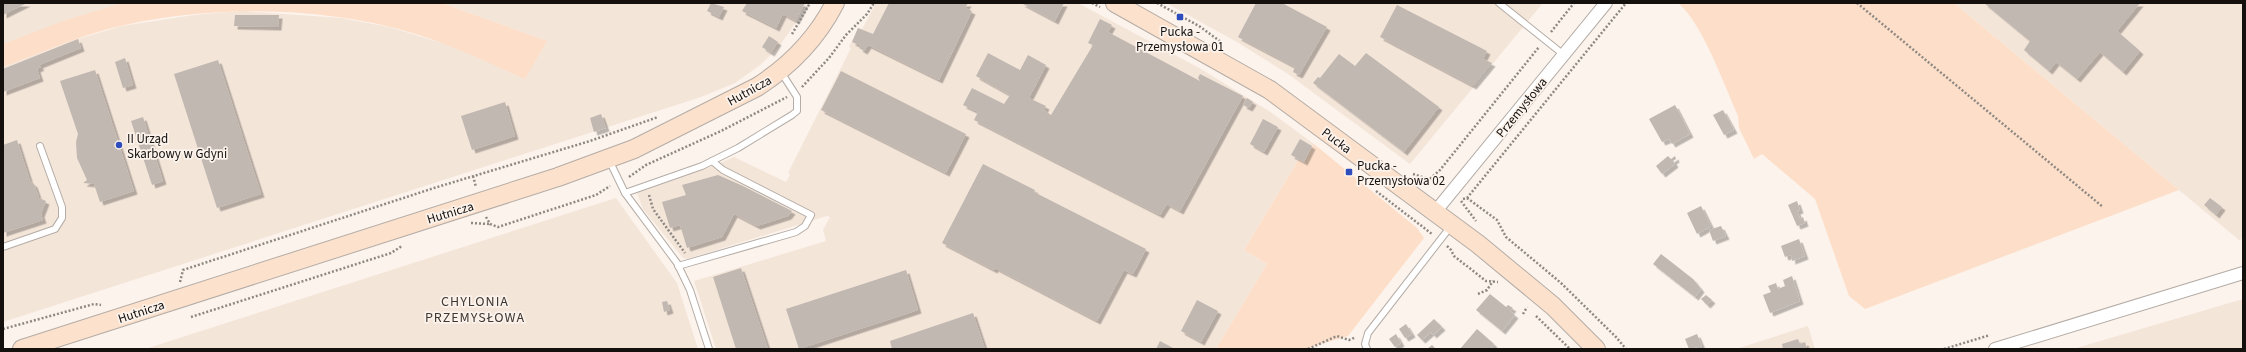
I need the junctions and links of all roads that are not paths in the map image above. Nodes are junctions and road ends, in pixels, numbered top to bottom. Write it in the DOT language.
graph roads {
  1 [pos="835,3"];
  2 [pos="1115,3"];
  3 [pos="1499,3"];
  4 [pos="1606,3"];
  5 [pos="1564,55"];
  6 [pos="781,71"];
  7 [pos="40,146"];
  8 [pos="608,159"];
  9 [pos="712,161"];
  10 [pos="625,193"];
  11 [pos="1435,212"];
  12 [pos="1452,224"];
  13 [pos="3,247"];
  14 [pos="678,266"];
  15 [pos="2243,273"];
  16 [pos="22,349"];
  17 [pos="709,349"];
  18 [pos="1366,349"];
  19 [pos="1596,349"];
  20 [pos="1995,349"];
  1 -- 6 [label="main road, Hutnicza"];
  2 -- 11 [label="main road, Pucka"];
  3 -- 5 [label="lane"];
  4 -- 5 [label="street, Przemysłowa"];
  5 -- 11 [label="street, Przemysłowa"];
  6 -- 8 [label="main road, Hutnicza"];
  6 -- 9 [label="lane"];
  7 -- 13 [label="lane"];
  8 -- 10 [label="lane"];
  8 -- 16 [label="main road, Hutnicza"];
  9 -- 10 [label="lane"];
  9 -- 14 [label="lane"];
  10 -- 14 [label="lane"];
  11 -- 12 [label="main road, Pucka"];
  12 -- 18 [label="lane"];
  12 -- 19 [label="main road, Pucka"];
  14 -- 17 [label="lane"];
  15 -- 20 [label="street"];
}
